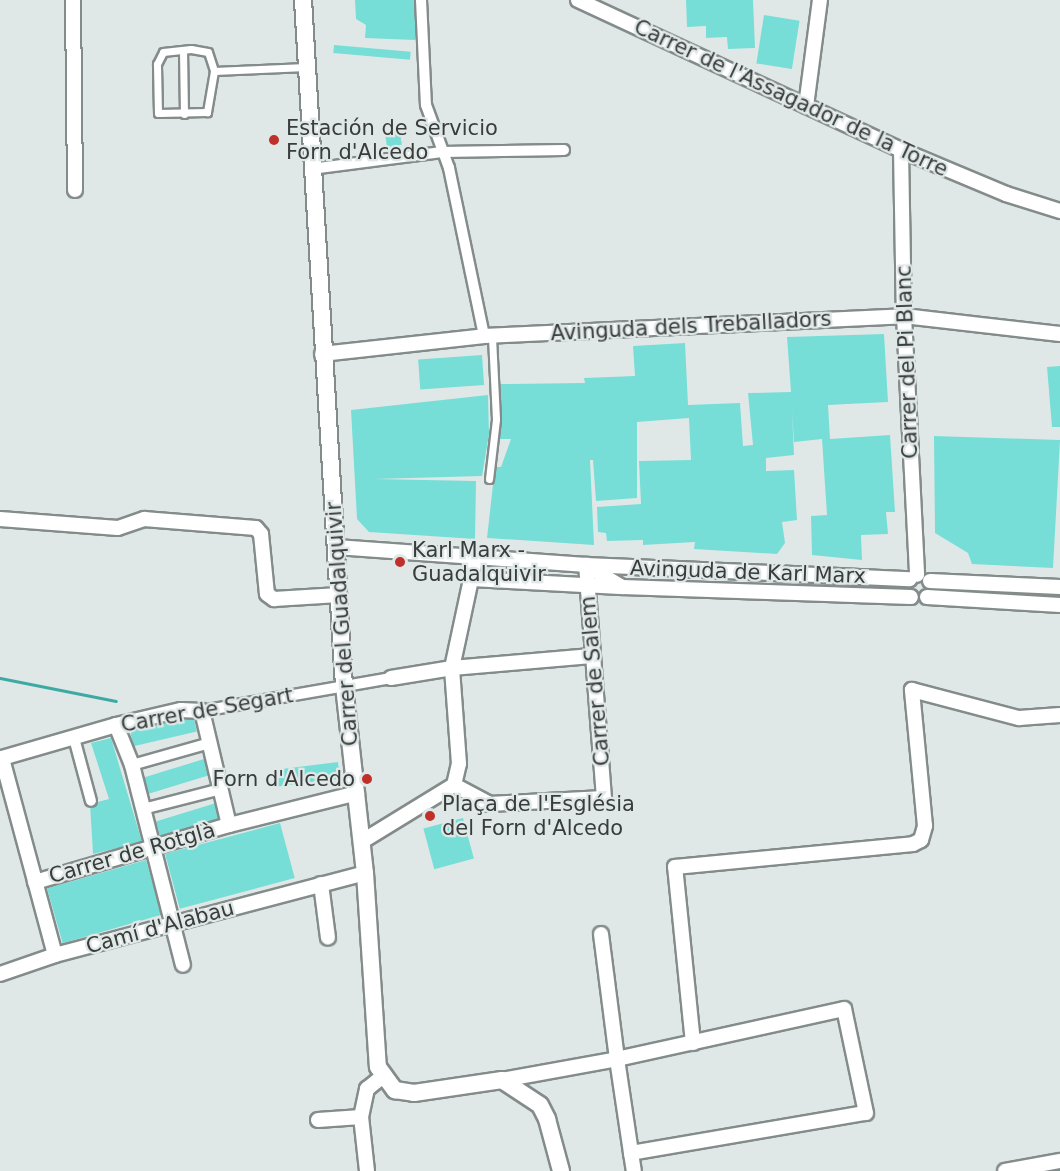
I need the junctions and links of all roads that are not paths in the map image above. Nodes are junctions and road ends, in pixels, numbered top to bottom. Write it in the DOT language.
graph roads {
  1 [pos="73,0"];
  2 [pos="303,0"];
  3 [pos="421,0"];
  4 [pos="578,0"];
  5 [pos="820,0"];
  6 [pos="183,50"];
  7 [pos="306,67"];
  8 [pos="214,71"];
  9 [pos="806,106"];
  10 [pos="184,114"];
  11 [pos="564,150"];
  12 [pos="901,150"];
  13 [pos="442,152"];
  14 [pos="311,169"];
  15 [pos="75,190"];
  16 [pos="1060,212"];
  17 [pos="904,315"];
  18 [pos="1060,334"];
  19 [pos="488,335"];
  20 [pos="322,354"];
  21 [pos="489,479"];
  22 [pos="0,519"];
  23 [pos="336,547"];
  24 [pos="476,556"];
  25 [pos="585,565"];
  26 [pos="913,577"];
  27 [pos="472,579"];
  28 [pos="930,581"];
  29 [pos="586,585"];
  30 [pos="622,587"];
  31 [pos="1060,587"];
  32 [pos="339,595"];
  33 [pos="911,597"];
  34 [pos="927,597"];
  35 [pos="1060,605"];
  36 [pos="591,656"];
  37 [pos="452,668"];
  38 [pos="391,678"];
  39 [pos="344,686"];
  40 [pos="202,711"];
  41 [pos="1060,715"];
  42 [pos="116,725"];
  43 [pos="74,738"];
  44 [pos="210,743"];
  45 [pos="132,765"];
  46 [pos="454,785"];
  47 [pos="221,789"];
  48 [pos="357,793"];
  49 [pos="91,801"];
  50 [pos="143,809"];
  51 [pos="230,825"];
  52 [pos="362,842"];
  53 [pos="152,847"];
  54 [pos="365,873"];
  55 [pos="36,882"];
  56 [pos="321,884"];
  57 [pos="172,924"];
  58 [pos="601,933"];
  59 [pos="328,938"];
  60 [pos="55,955"];
  61 [pos="183,965"];
  62 [pos="0,974"];
  63 [pos="693,1043"];
  64 [pos="617,1059"];
  65 [pos="382,1077"];
  66 [pos="502,1080"];
  67 [pos="361,1117"];
  68 [pos="318,1120"];
  69 [pos="631,1153"];
  70 [pos="1060,1161"];
  71 [pos="367,1171"];
  72 [pos="561,1171"];
  73 [pos="634,1171"];
  74 [pos="1005,1171"];
  1 -- 15 [label="street"];
  2 -- 7 [label="street, Carrer del Guadalquivir"];
  3 -- 13 [label="street"];
  4 -- 9 [label="street, Carrer de l'Assagador de la Torre"];
  5 -- 9 [label="street"];
  6 -- 8 [label="lane"];
  6 -- 10 [label="lane"];
  6 -- 10 [label="lane"];
  7 -- 8 [label="lane"];
  7 -- 14 [label="street, Carrer del Guadalquivir"];
  8 -- 10 [label="lane"];
  9 -- 12 [label="street, Carrer de l'Assagador de la Torre"];
  11 -- 13 [label="street"];
  12 -- 16 [label="street, Carrer de l'Assagador de la Torre"];
  12 -- 17 [label="street, Carrer del Pi Blanc"];
  13 -- 14 [label="street"];
  13 -- 19 [label="street"];
  14 -- 20 [label="street, Carrer del Guadalquivir"];
  17 -- 18 [label="street, Avinguda dels Treballadors"];
  17 -- 19 [label="street, Avinguda dels Treballadors"];
  17 -- 26 [label="street, Carrer del Pi Blanc"];
  19 -- 20 [label="street, Avinguda dels Treballadors"];
  19 -- 21 [label="lane"];
  20 -- 23 [label="street, Carrer del Guadalquivir"];
  22 -- 32 [label="street"];
  23 -- 24 [label="street, Avinguda de Karl Marx"];
  23 -- 32 [label="street, Carrer del Guadalquivir"];
  24 -- 25 [label="street, Avinguda de Karl Marx"];
  24 -- 27 [label="street"];
  25 -- 26 [label="street, Avinguda de Karl Marx"];
  25 -- 29 [label="street, Carrer de Salem"];
  25 -- 30 [label="street, Avinguda de Karl Marx"];
  26 -- 28 [label="street"];
  26 -- 33 [label="street"];
  27 -- 29 [label="street, Avinguda de Karl Marx"];
  27 -- 37 [label="street"];
  28 -- 31 [label="street"];
  28 -- 34 [label="street"];
  29 -- 30 [label="street, Avinguda de Karl Marx"];
  29 -- 36 [label="street, Carrer de Salem"];
  30 -- 33 [label="street, Avinguda de Karl Marx"];
  32 -- 39 [label="street, Carrer del Guadalquivir"];
  33 -- 34 [label="street"];
  34 -- 35 [label="street"];
  36 -- 37 [label="street"];
  36 -- 46 [label="street, Carrer de Salem"];
  37 -- 38 [label="street"];
  37 -- 46 [label="street"];
  38 -- 39 [label="street, Carrer de Segart"];
  39 -- 40 [label="street, Carrer de Segart"];
  39 -- 48 [label="street, Carrer del Guadalquivir"];
  40 -- 42 [label="street, Carrer de Segart"];
  40 -- 44 [label="street"];
  41 -- 63 [label="street"];
  42 -- 43 [label="street, Carrer de Segart"];
  42 -- 45 [label="street"];
  43 -- 49 [label="street"];
  43 -- 55 [label="street, Carrer de Segart"];
  44 -- 45 [label="street"];
  44 -- 47 [label="street"];
  45 -- 50 [label="street"];
  46 -- 52 [label="street"];
  47 -- 50 [label="street"];
  47 -- 51 [label="street"];
  48 -- 51 [label="street, Carrer de Rotglà"];
  48 -- 52 [label="street, Carrer del Guadalquivir"];
  50 -- 53 [label="street"];
  51 -- 53 [label="street, Carrer de Rotglà"];
  52 -- 54 [label="street, Carrer del Guadalquivir"];
  53 -- 55 [label="street, Carrer de Rotglà"];
  53 -- 57 [label="street"];
  54 -- 56 [label="street, Camí d'Alabau"];
  54 -- 65 [label="street, Carrer del Guadalquivir"];
  55 -- 60 [label="street"];
  56 -- 57 [label="street, Camí d'Alabau"];
  56 -- 59 [label="street"];
  57 -- 60 [label="street, Camí d'Alabau"];
  57 -- 61 [label="street"];
  58 -- 64 [label="street"];
  60 -- 62 [label="street, Camí d'Alabau"];
  63 -- 64 [label="street"];
  63 -- 69 [label="street"];
  64 -- 66 [label="street"];
  64 -- 69 [label="street"];
  65 -- 66 [label="street"];
  65 -- 67 [label="street"];
  66 -- 72 [label="street"];
  67 -- 68 [label="street"];
  67 -- 71 [label="street"];
  69 -- 73 [label="street"];
  70 -- 74 [label="street"];
}
